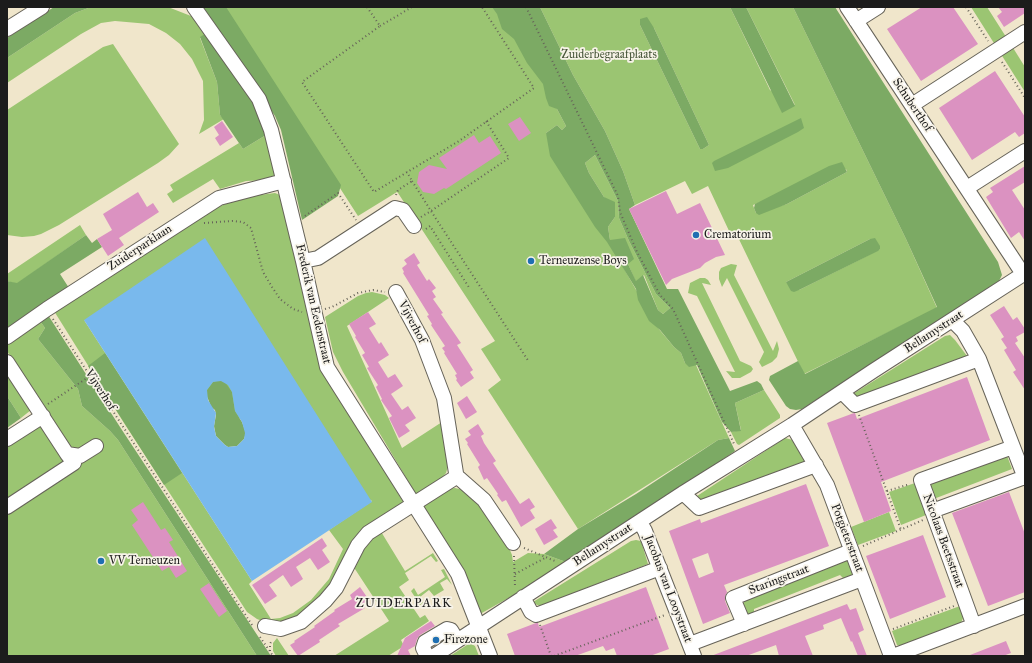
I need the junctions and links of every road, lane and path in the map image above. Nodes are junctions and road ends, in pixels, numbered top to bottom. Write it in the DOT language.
graph roads {
  1 [pos="42,7"];
  2 [pos="194,7"];
  3 [pos="367,7"];
  4 [pos="412,7"];
  5 [pos="482,7"];
  6 [pos="526,7"];
  7 [pos="847,7"];
  8 [pos="878,7"];
  9 [pos="966,7"];
  10 [pos="856,21"];
  11 [pos="380,26"];
  12 [pos="7,29"];
  13 [pos="1025,32"];
  14 [pos="995,52"];
  15 [pos="1025,98"];
  16 [pos="912,105"];
  17 [pos="486,121"];
  18 [pos="1025,151"];
  19 [pos="407,172"];
  20 [pos="284,181"];
  21 [pos="412,181"];
  22 [pos="967,188"];
  23 [pos="395,199"];
  24 [pos="431,211"];
  25 [pos="190,216"];
  26 [pos="360,221"];
  27 [pos="294,223"];
  28 [pos="414,223"];
  29 [pos="303,261"];
  30 [pos="1024,273"];
  31 [pos="470,289"];
  32 [pos="396,292"];
  33 [pos="47,309"];
  34 [pos="315,312"];
  35 [pos="952,320"];
  36 [pos="7,337"];
  37 [pos="980,360"];
  38 [pos="7,362"];
  39 [pos="529,362"];
  40 [pos="90,376"];
  41 [pos="842,392"];
  42 [pos="855,405"];
  43 [pos="41,413"];
  44 [pos="792,426"];
  45 [pos="7,439"];
  46 [pos="96,446"];
  47 [pos="1013,447"];
  48 [pos="67,454"];
  49 [pos="741,458"];
  50 [pos="816,465"];
  51 [pos="456,477"];
  52 [pos="1025,478"];
  53 [pos="921,480"];
  54 [pos="887,491"];
  55 [pos="683,493"];
  56 [pos="413,504"];
  57 [pos="7,507"];
  58 [pos="933,513"];
  59 [pos="640,522"];
  60 [pos="901,530"];
  61 [pos="513,543"];
  62 [pos="851,551"];
  63 [pos="660,568"];
  64 [pos="515,574"];
  65 [pos="862,579"];
  66 [pos="519,600"];
  67 [pos="965,602"];
  68 [pos="1025,606"];
  69 [pos="677,611"];
  70 [pos="536,615"];
  71 [pos="744,624"];
  72 [pos="479,626"];
  73 [pos="974,626"];
  74 [pos="259,630"];
  75 [pos="882,633"];
  76 [pos="456,638"];
  77 [pos="274,640"];
  78 [pos="692,653"];
  79 [pos="273,656"];
  80 [pos="427,656"];
  81 [pos="434,656"];
  82 [pos="490,656"];
  83 [pos="553,656"];
  84 [pos="892,656"];
  1 -- 12 [label="street"];
  2 -- 20 [label="street, Frederik van Eedenstraat"];
  3 -- 11 [label="path"];
  4 -- 11 [label="path"];
  5 -- 17 [label="path"];
  6 -- 49 [label="path"];
  7 -- 10 [label="street, Schuberthof"];
  8 -- 10 [label="street"];
  9 -- 14 [label="path"];
  10 -- 16 [label="street, Schuberthof"];
  11 -- 19 [label="path"];
  13 -- 14 [label="street"];
  14 -- 15 [label="path"];
  14 -- 16 [label="street"];
  16 -- 22 [label="street, Schuberthof"];
  17 -- 19 [label="path"];
  17 -- 24 [label="path"];
  18 -- 22 [label="street"];
  19 -- 21 [label="path"];
  20 -- 25 [label="street, Zuiderparklaan"];
  20 -- 27 [label="street, Frederik van Eedenstraat"];
  21 -- 23 [label="path"];
  21 -- 24 [label="path"];
  22 -- 30 [label="street, Schuberthof"];
  24 -- 28 [label="path"];
  24 -- 39 [label="path"];
  25 -- 33 [label="street, Zuiderparklaan"];
  25 -- 34 [label="path, Vijverhof"];
  26 -- 27 [label="path"];
  27 -- 29 [label="street, Frederik van Eedenstraat"];
  28 -- 29 [label="street"];
  28 -- 31 [label="path"];
  29 -- 34 [label="street, Frederik van Eedenstraat"];
  30 -- 35 [label="street, Bellamystraat"];
  32 -- 34 [label="path, Vijverhof"];
  32 -- 51 [label="street, Vijverhof"];
  33 -- 36 [label="street, Zuiderparklaan"];
  33 -- 40 [label="path, Vijverhof"];
  34 -- 56 [label="street, Frederik van Eedenstraat"];
  35 -- 37 [label="street"];
  35 -- 41 [label="street, Bellamystraat"];
  37 -- 42 [label="street"];
  37 -- 47 [label="street"];
  38 -- 43 [label="street"];
  40 -- 43 [label="path"];
  40 -- 74 [label="path, Vijverhof"];
  41 -- 42 [label="street"];
  41 -- 44 [label="street, Bellamystraat"];
  42 -- 54 [label="path"];
  43 -- 45 [label="street"];
  43 -- 48 [label="street"];
  44 -- 49 [label="street, Bellamystraat"];
  44 -- 50 [label="street, Potgieterstraat"];
  46 -- 48 [label="street"];
  47 -- 52 [label="street"];
  47 -- 53 [label="street, Nicolaas Beetsstraat"];
  48 -- 57 [label="street"];
  49 -- 55 [label="street, Bellamystraat"];
  50 -- 55 [label="street"];
  50 -- 62 [label="street, Potgieterstraat"];
  51 -- 56 [label="street"];
  51 -- 61 [label="street"];
  52 -- 58 [label="street"];
  53 -- 54 [label="path"];
  53 -- 58 [label="street, Nicolaas Beetsstraat"];
  54 -- 60 [label="path"];
  55 -- 59 [label="street, Bellamystraat"];
  56 -- 72 [label="street, Frederik van Eedenstraat"];
  56 -- 77 [label="street"];
  58 -- 60 [label="path"];
  58 -- 67 [label="street, Nicolaas Beetsstraat"];
  59 -- 63 [label="street, Jacobus van Looystraat"];
  59 -- 66 [label="street, Bellamystraat"];
  60 -- 62 [label="path"];
  61 -- 64 [label="path"];
  61 -- 64 [label="path"];
  62 -- 65 [label="street, Potgieterstraat"];
  62 -- 71 [label="street, Staringstraat"];
  63 -- 69 [label="street, Jacobus van Looystraat"];
  63 -- 70 [label="street"];
  64 -- 66 [label="path"];
  65 -- 71 [label="street"];
  65 -- 75 [label="street, Potgieterstraat"];
  66 -- 70 [label="street"];
  66 -- 72 [label="street, Bellamystraat"];
  67 -- 73 [label="street, Nicolaas Beetsstraat"];
  67 -- 75 [label="path"];
  68 -- 73 [label="street"];
  69 -- 78 [label="street, Jacobus van Looystraat"];
  69 -- 83 [label="path"];
  70 -- 83 [label="path"];
  71 -- 78 [label="street"];
  72 -- 76 [label="street, Bellamystraat"];
  72 -- 82 [label="street, Frederik van Eedenstraat"];
  73 -- 84 [label="street"];
  74 -- 77 [label="path, Vijverhof"];
  74 -- 77 [label="street"];
  75 -- 84 [label="street, Potgieterstraat"];
  76 -- 80 [label="street"];
  76 -- 81 [label="street, Bellamystraat"];
  77 -- 79 [label="path, Vijverhof"];
}
